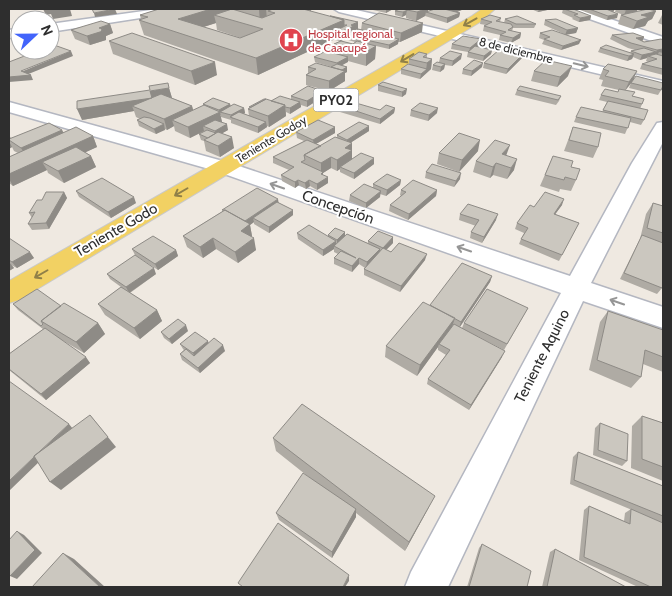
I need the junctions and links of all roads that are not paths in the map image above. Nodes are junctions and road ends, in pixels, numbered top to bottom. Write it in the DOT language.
graph roads {
  1 [pos="179,9"];
  2 [pos="339,9"];
  3 [pos="490,9"];
  4 [pos="571,9"];
  5 [pos="60,27"];
  6 [pos="448,34"];
  7 [pos="663,41"];
  8 [pos="663,85"];
  9 [pos="9,107"];
  10 [pos="663,127"];
  11 [pos="223,168"];
  12 [pos="576,288"];
  13 [pos="9,293"];
  14 [pos="663,318"];
  15 [pos="426,587"];
  1 -- 5 [label="street"];
  2 -- 6 [label="street, 8 de diciembre"];
  3 -- 6 [label="main road, PY02, one-way"];
  4 -- 7 [label="street"];
  6 -- 8 [label="street, 8 de diciembre, one-way"];
  6 -- 11 [label="main road, Teniente Godoy / PY02, one-way"];
  9 -- 11 [label="street, Concepción"];
  10 -- 12 [label="street, Teniente Aquino"];
  12 -- 11 [label="street, Concepción, one-way"];
  11 -- 13 [label="main road, Teniente Godo / PY02, one-way"];
  14 -- 12 [label="street, Concepción, one-way"];
  12 -- 15 [label="street, Teniente Aquino"];
}
